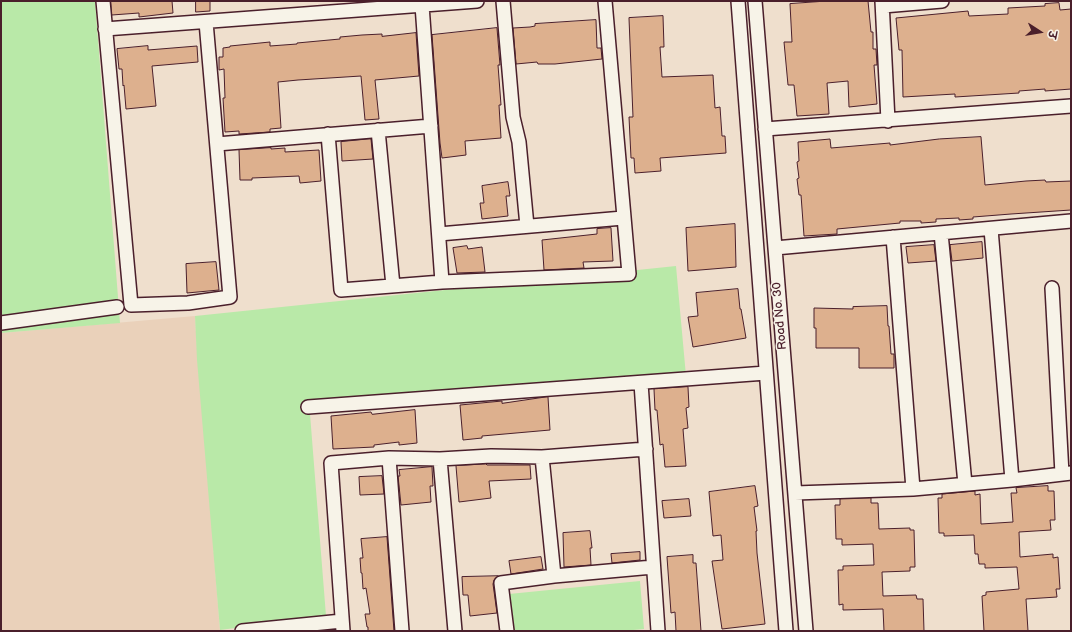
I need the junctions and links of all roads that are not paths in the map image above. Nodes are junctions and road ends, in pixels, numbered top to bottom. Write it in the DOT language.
graph roads {
  1 [pos="103,1"];
  2 [pos="478,1"];
  3 [pos="503,1"];
  4 [pos="605,1"];
  5 [pos="738,1"];
  6 [pos="755,1"];
  7 [pos="942,1"];
  8 [pos="883,4"];
  9 [pos="422,5"];
  10 [pos="316,7"];
  11 [pos="206,22"];
  12 [pos="105,29"];
  13 [pos="1071,106"];
  14 [pos="888,121"];
  15 [pos="431,126"];
  16 [pos="378,130"];
  17 [pos="765,130"];
  18 [pos="328,134"];
  19 [pos="216,144"];
  20 [pos="624,218"];
  21 [pos="1071,221"];
  22 [pos="527,226"];
  23 [pos="991,228"];
  24 [pos="941,233"];
  25 [pos="439,234"];
  26 [pos="893,237"];
  27 [pos="775,248"];
  28 [pos="442,282"];
  29 [pos="393,286"];
  30 [pos="1052,288"];
  31 [pos="117,307"];
  32 [pos="1,323"];
  33 [pos="766,373"];
  34 [pos="641,383"];
  35 [pos="308,407"];
  36 [pos="646,449"];
  37 [pos="542,457"];
  38 [pos="390,458"];
  39 [pos="440,459"];
  40 [pos="1067,473"];
  41 [pos="1012,480"];
  42 [pos="965,484"];
  43 [pos="912,489"];
  44 [pos="795,493"];
  45 [pos="653,567"];
  46 [pos="554,576"];
  47 [pos="342,626"];
  48 [pos="242,631"];
  49 [pos="402,631"];
  50 [pos="455,631"];
  51 [pos="507,631"];
  52 [pos="658,631"];
  53 [pos="786,631"];
  54 [pos="806,631"];
  1 -- 12 [label="street"];
  2 -- 9 [label="street"];
  3 -- 22 [label="street"];
  4 -- 20 [label="street"];
  5 -- 33 [label="street, Road No. 30"];
  6 -- 17 [label="street, Road No. 30"];
  7 -- 8 [label="street"];
  8 -- 14 [label="street"];
  9 -- 10 [label="street"];
  9 -- 15 [label="street"];
  10 -- 11 [label="street"];
  11 -- 12 [label="street"];
  11 -- 19 [label="street"];
  12 -- 19 [label="street"];
  13 -- 14 [label="street"];
  14 -- 17 [label="street"];
  15 -- 16 [label="street"];
  15 -- 25 [label="street"];
  16 -- 18 [label="street"];
  16 -- 29 [label="street"];
  17 -- 27 [label="street, Road No. 30"];
  18 -- 19 [label="street"];
  18 -- 29 [label="street"];
  20 -- 22 [label="street"];
  20 -- 28 [label="street"];
  21 -- 23 [label="street"];
  22 -- 25 [label="street"];
  23 -- 24 [label="street"];
  23 -- 41 [label="street"];
  24 -- 26 [label="street"];
  24 -- 42 [label="street"];
  25 -- 28 [label="street"];
  26 -- 27 [label="street"];
  26 -- 43 [label="street"];
  27 -- 44 [label="street, Road No. 30"];
  28 -- 29 [label="street"];
  30 -- 40 [label="street"];
  31 -- 32 [label="street"];
  33 -- 34 [label="street"];
  33 -- 53 [label="street, Road No. 30"];
  34 -- 35 [label="street"];
  34 -- 36 [label="street"];
  36 -- 37 [label="street"];
  36 -- 45 [label="street"];
  37 -- 39 [label="street"];
  37 -- 46 [label="street"];
  38 -- 39 [label="street"];
  38 -- 47 [label="street"];
  38 -- 49 [label="street"];
  39 -- 50 [label="street"];
  40 -- 41 [label="street"];
  41 -- 42 [label="street"];
  42 -- 43 [label="street"];
  43 -- 44 [label="street"];
  44 -- 54 [label="street, Road No. 30"];
  45 -- 46 [label="street"];
  45 -- 52 [label="street"];
  46 -- 51 [label="street"];
  47 -- 48 [label="street"];
}
